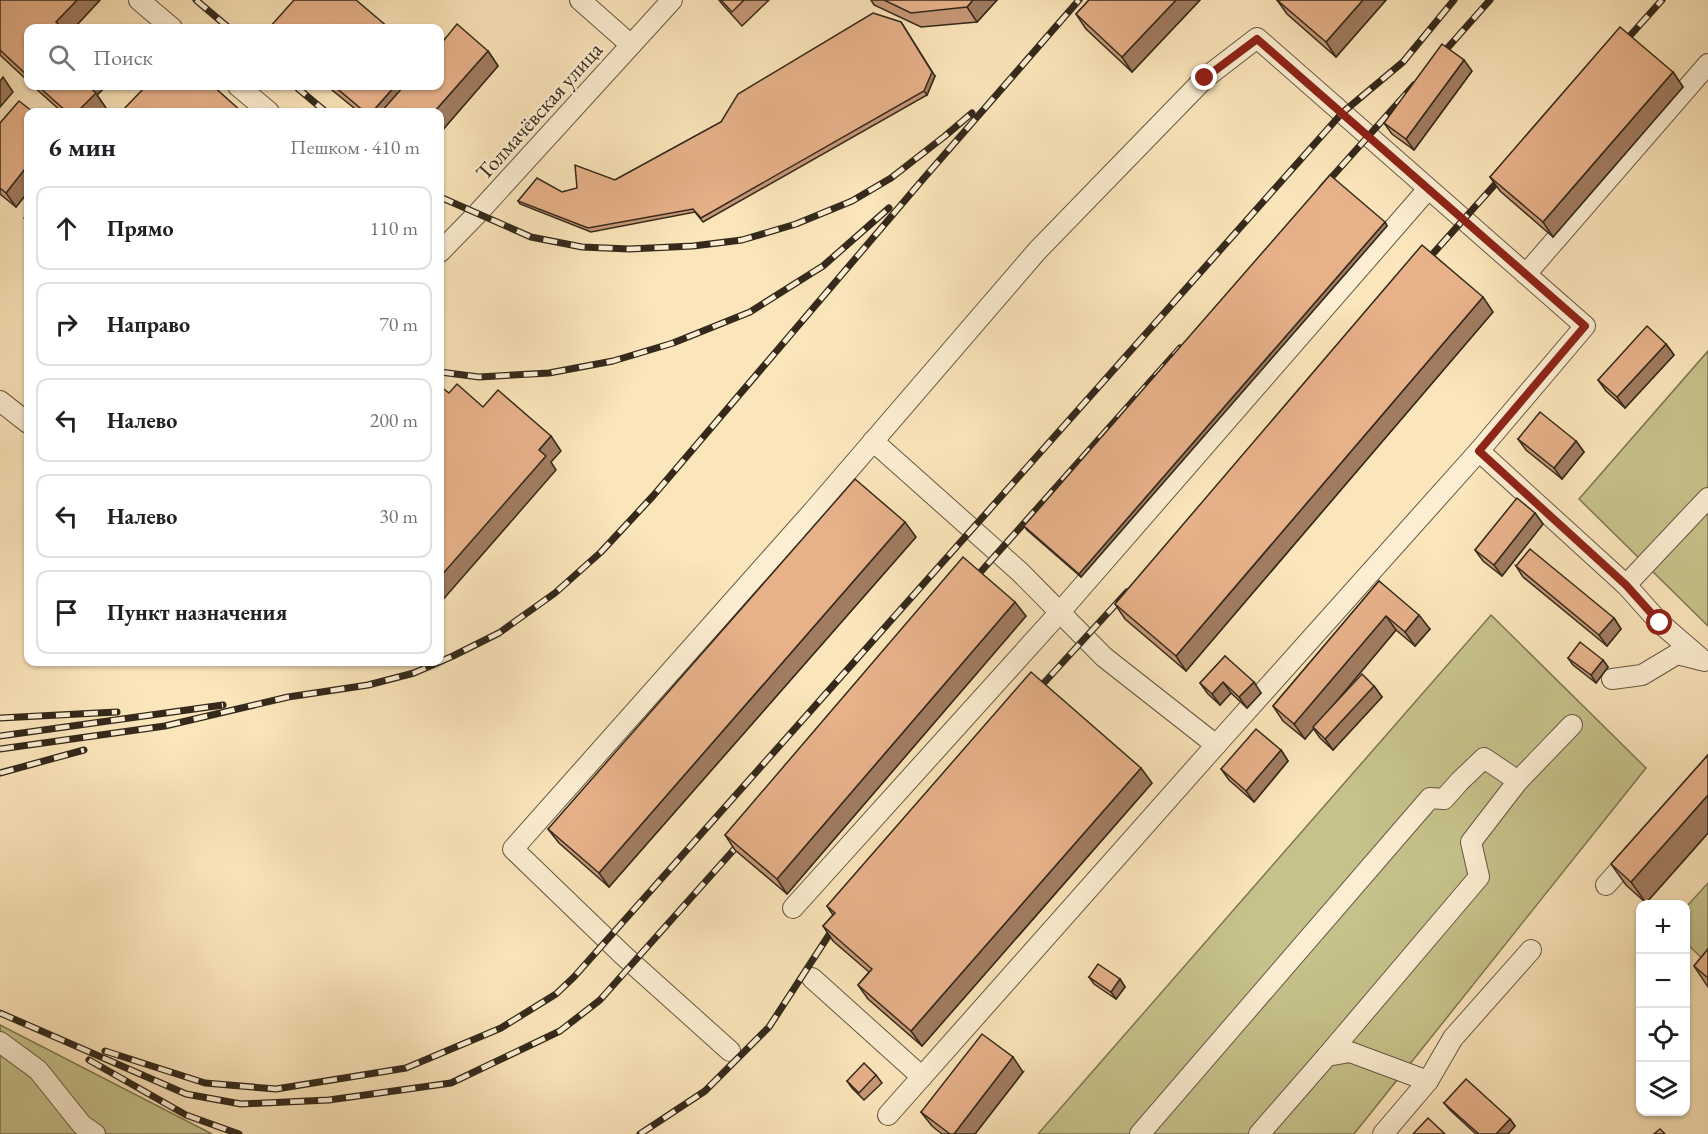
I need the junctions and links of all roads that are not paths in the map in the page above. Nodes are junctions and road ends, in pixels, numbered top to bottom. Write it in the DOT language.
graph roads {
  1 [pos="139,0"];
  2 [pos="580,0"];
  3 [pos="672,0"];
  4 [pos="167,24"];
  5 [pos="631,45"];
  6 [pos="1708,64"];
  7 [pos="243,90"];
  8 [pos="264,108"];
  9 [pos="1428,189"];
  10 [pos="444,248"];
  11 [pos="1526,274"];
  12 [pos="0,401"];
  13 [pos="24,420"];
  14 [pos="873,441"];
  15 [pos="1479,451"];
  16 [pos="1708,498"];
  17 [pos="1626,585"];
  18 [pos="1060,612"];
  19 [pos="1706,663"];
  20 [pos="1612,679"];
  21 [pos="1572,725"];
  22 [pos="1216,745"];
  23 [pos="1518,781"];
  24 [pos="1645,841"];
  25 [pos="1606,885"];
  26 [pos="793,908"];
  27 [pos="1531,950"];
  28 [pos="812,978"];
  29 [pos="0,1042"];
  30 [pos="730,1051"];
  31 [pos="1327,1056"];
  32 [pos="922,1077"];
  33 [pos="1428,1081"];
  34 [pos="888,1115"];
  35 [pos="95,1134"];
  36 [pos="1140,1134"];
  37 [pos="1259,1134"];
  38 [pos="1383,1134"];
  1 -- 4 [label="street"];
  2 -- 5 [label="street"];
  3 -- 5 [label="street, Толмачёвская улица"];
  5 -- 10 [label="street, Толмачёвская улица"];
  6 -- 11 [label="street"];
  7 -- 8 [label="street"];
  9 -- 11 [label="street"];
  9 -- 14 [label="street"];
  9 -- 18 [label="street"];
  11 -- 15 [label="street"];
  12 -- 13 [label="street"];
  14 -- 18 [label="street"];
  14 -- 30 [label="street"];
  15 -- 17 [label="street"];
  15 -- 22 [label="street"];
  16 -- 17 [label="street"];
  17 -- 19 [label="street"];
  18 -- 22 [label="street"];
  18 -- 26 [label="street"];
  19 -- 20 [label="street"];
  21 -- 23 [label="street"];
  22 -- 32 [label="street"];
  23 -- 31 [label="street"];
  23 -- 36 [label="street"];
  24 -- 25 [label="street"];
  27 -- 33 [label="street"];
  28 -- 32 [label="street"];
  29 -- 35 [label="street"];
  31 -- 33 [label="street"];
  31 -- 37 [label="street"];
  32 -- 34 [label="street"];
  33 -- 38 [label="street"];
}
